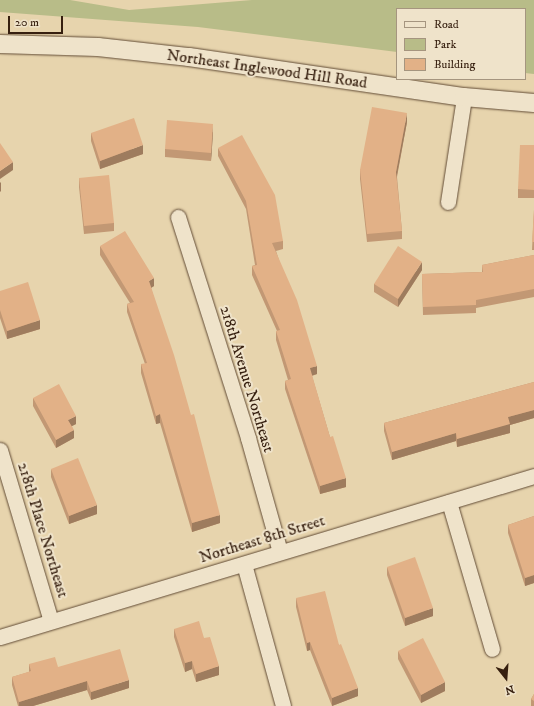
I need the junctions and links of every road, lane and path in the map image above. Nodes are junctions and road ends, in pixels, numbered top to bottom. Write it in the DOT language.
graph roads {
  1 [pos="0,44"];
  2 [pos="464,97"];
  3 [pos="534,103"];
  4 [pos="448,202"];
  5 [pos="178,217"];
  6 [pos="0,450"];
  7 [pos="534,476"];
  8 [pos="449,502"];
  9 [pos="280,552"];
  10 [pos="244,564"];
  11 [pos="51,621"];
  12 [pos="0,637"];
  13 [pos="492,650"];
  14 [pos="283,706"];
  1 -- 2 [label="street, Northeast Inglewood Hill Road"];
  2 -- 3 [label="street, Northeast Inglewood Hill Road"];
  2 -- 4 [label="street"];
  5 -- 9 [label="street, 218th Avenue Northeast"];
  6 -- 11 [label="street, 218th Place Northeast"];
  7 -- 8 [label="street, Northeast 8th Street"];
  8 -- 9 [label="street, Northeast 8th Street"];
  8 -- 13 [label="street"];
  9 -- 10 [label="street, Northeast 8th Street"];
  10 -- 11 [label="street, Northeast 8th Street"];
  10 -- 14 [label="street"];
  11 -- 12 [label="street, Northeast 8th Street"];
}
